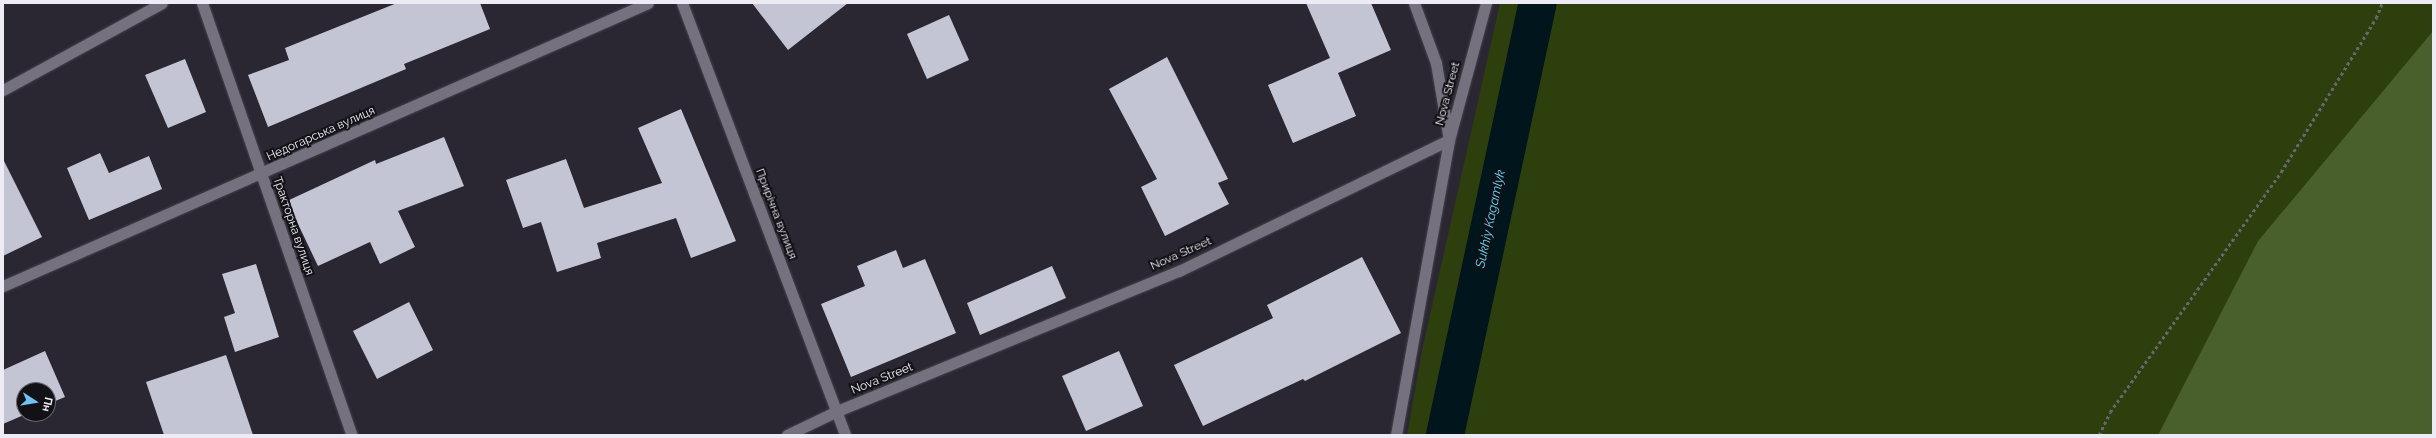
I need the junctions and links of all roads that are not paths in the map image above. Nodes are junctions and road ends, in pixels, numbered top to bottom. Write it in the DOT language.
graph roads {
  1 [pos="162,3"];
  2 [pos="202,3"];
  3 [pos="648,3"];
  4 [pos="682,3"];
  5 [pos="1414,3"];
  6 [pos="1486,3"];
  7 [pos="3,90"];
  8 [pos="1449,140"];
  9 [pos="261,175"];
  10 [pos="3,286"];
  11 [pos="837,411"];
  12 [pos="352,435"];
  13 [pos="787,435"];
  14 [pos="845,435"];
  15 [pos="1396,435"];
  1 -- 7 [label="street"];
  2 -- 9 [label="street, Тракторна вулиця"];
  3 -- 9 [label="street, Недогарська вулиця"];
  4 -- 11 [label="street, Прирічна вулиця"];
  5 -- 8 [label="street"];
  6 -- 8 [label="street, Nova Street"];
  8 -- 11 [label="street, Nova Street"];
  8 -- 15 [label="street"];
  9 -- 10 [label="street, Недогарська вулиця"];
  9 -- 12 [label="street, Тракторна вулиця"];
  11 -- 13 [label="street, Nova Street"];
  11 -- 14 [label="street, Прирічна вулиця"];
}
